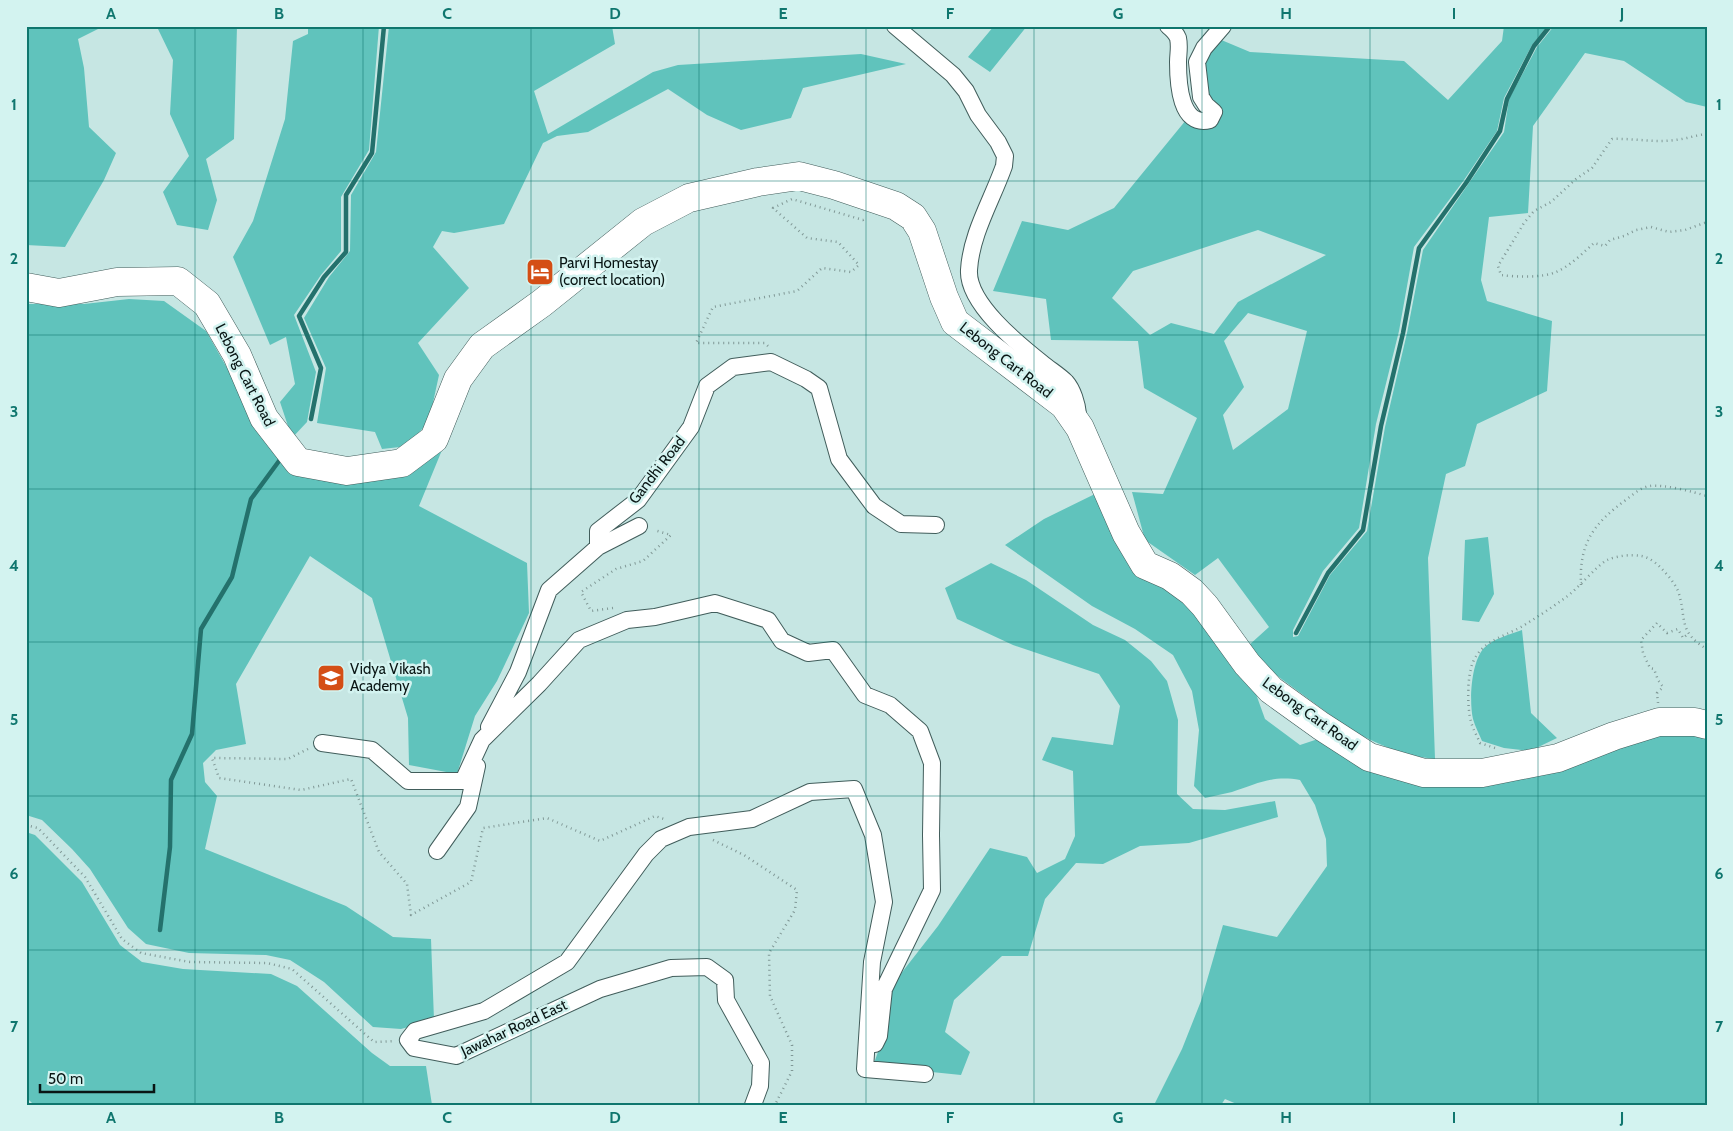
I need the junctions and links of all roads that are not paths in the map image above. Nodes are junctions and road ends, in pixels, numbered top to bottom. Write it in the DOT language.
graph roads {
  1 [pos="895,26"];
  2 [pos="1168,26"];
  3 [pos="1222,26"];
  4 [pos="26,287"];
  5 [pos="1080,428"];
  6 [pos="936,525"];
  7 [pos="639,526"];
  8 [pos="598,548"];
  9 [pos="1707,725"];
  10 [pos="482,740"];
  11 [pos="322,743"];
  12 [pos="437,851"];
  13 [pos="865,1069"];
  14 [pos="925,1074"];
  15 [pos="753,1105"];
  1 -- 5 [label="street"];
  2 -- 3 [label="street"];
  4 -- 5 [label="highway, Lebong Cart Road"];
  5 -- 9 [label="highway, Lebong Cart Road"];
  6 -- 8 [label="street, Gandhi Road"];
  7 -- 8 [label="street"];
  8 -- 10 [label="street"];
  10 -- 11 [label="street"];
  10 -- 12 [label="street"];
  10 -- 13 [label="street"];
  13 -- 14 [label="street"];
  13 -- 15 [label="street, Jawahar Road East"];
}
